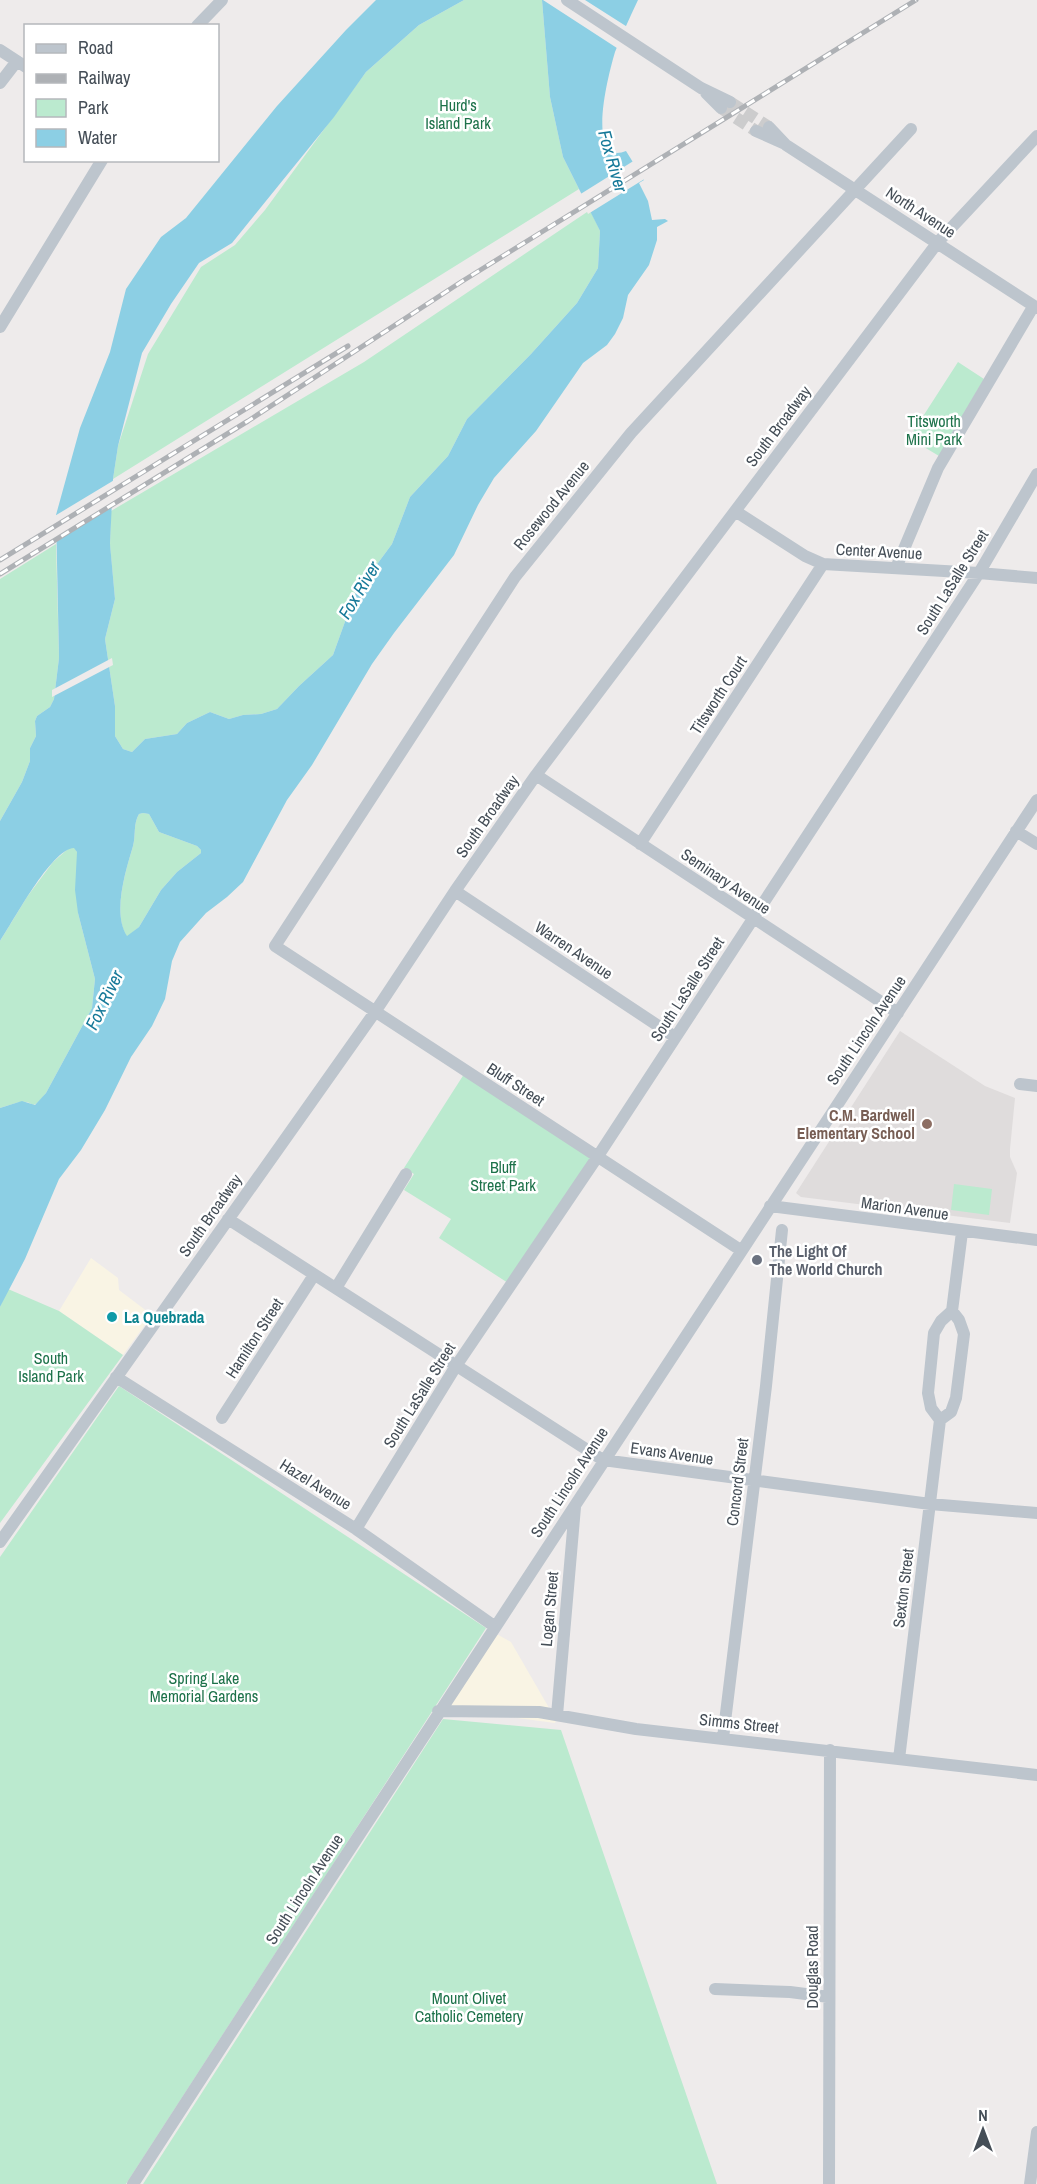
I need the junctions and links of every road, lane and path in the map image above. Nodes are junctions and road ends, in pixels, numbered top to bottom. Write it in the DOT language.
graph roads {
  1 [pos="222,0"];
  2 [pos="567,0"];
  3 [pos="199,24"];
  4 [pos="0,50"];
  5 [pos="21,64"];
  6 [pos="0,83"];
  7 [pos="726,105"];
  8 [pos="769,127"];
  9 [pos="911,129"];
  10 [pos="756,131"];
  11 [pos="1037,136"];
  12 [pos="786,145"];
  13 [pos="101,162"];
  14 [pos="855,190"];
  15 [pos="938,242"];
  16 [pos="1035,308"];
  17 [pos="0,327"];
  18 [pos="1037,474"];
  19 [pos="735,511"];
  20 [pos="823,564"];
  21 [pos="896,568"];
  22 [pos="980,573"];
  23 [pos="1037,578"];
  24 [pos="536,776"];
  25 [pos="1037,800"];
  26 [pos="1016,831"];
  27 [pos="640,844"];
  28 [pos="1037,844"];
  29 [pos="454,891"];
  30 [pos="753,919"];
  31 [pos="275,946"];
  32 [pos="375,1012"];
  33 [pos="898,1013"];
  34 [pos="675,1037"];
  35 [pos="1020,1084"];
  36 [pos="1037,1086"];
  37 [pos="598,1156"];
  38 [pos="406,1174"];
  39 [pos="770,1206"];
  40 [pos="228,1219"];
  41 [pos="782,1230"];
  42 [pos="962,1232"];
  43 [pos="1037,1240"];
  44 [pos="739,1249"];
  45 [pos="314,1275"];
  46 [pos="336,1288"];
  47 [pos="952,1311"];
  48 [pos="456,1366"];
  49 [pos="116,1377"];
  50 [pos="222,1418"];
  51 [pos="940,1420"];
  52 [pos="603,1460"];
  53 [pos="753,1481"];
  54 [pos="930,1504"];
  55 [pos="575,1505"];
  56 [pos="1037,1513"];
  57 [pos="359,1524"];
  58 [pos="0,1542"];
  59 [pos="494,1626"];
  60 [pos="438,1711"];
  61 [pos="557,1715"];
  62 [pos="723,1738"];
  63 [pos="830,1750"];
  64 [pos="899,1759"];
  65 [pos="1037,1775"];
  66 [pos="715,1989"];
  67 [pos="829,1997"];
  68 [pos="1037,2132"];
  69 [pos="133,2184"];
  70 [pos="829,2184"];
  71 [pos="1030,2184"];
  1 -- 3 [label="street"];
  2 -- 7 [label="street"];
  4 -- 5 [label="street"];
  5 -- 6 [label="street"];
  8 -- 12 [label="street, North Avenue"];
  9 -- 14 [label="street, Rosewood Avenue"];
  10 -- 12 [label="street, North Avenue"];
  11 -- 15 [label="street, South Broadway"];
  12 -- 14 [label="street, North Avenue"];
  13 -- 17 [label="street"];
  14 -- 15 [label="street, North Avenue"];
  14 -- 31 [label="street, Rosewood Avenue"];
  15 -- 16 [label="street, North Avenue"];
  15 -- 19 [label="street, South Broadway"];
  16 -- 21 [label="street"];
  18 -- 22 [label="street, South LaSalle Street"];
  19 -- 20 [label="street, Center Avenue"];
  19 -- 24 [label="street, South Broadway"];
  20 -- 21 [label="street, Center Avenue"];
  20 -- 27 [label="street, Titsworth Court"];
  21 -- 22 [label="street, Center Avenue"];
  22 -- 23 [label="street, Center Avenue"];
  22 -- 30 [label="street, South LaSalle Street"];
  24 -- 27 [label="street, Seminary Avenue"];
  24 -- 29 [label="street, South Broadway"];
  25 -- 26 [label="street, South Lincoln Avenue"];
  26 -- 28 [label="street"];
  26 -- 33 [label="street, South Lincoln Avenue"];
  27 -- 30 [label="street, Seminary Avenue"];
  29 -- 32 [label="street, South Broadway"];
  29 -- 34 [label="street, Warren Avenue"];
  30 -- 33 [label="street, Seminary Avenue"];
  30 -- 34 [label="street, South LaSalle Street"];
  31 -- 32 [label="street, Bluff Street"];
  32 -- 37 [label="street, Bluff Street"];
  32 -- 40 [label="street, South Broadway"];
  33 -- 39 [label="street, South Lincoln Avenue"];
  34 -- 37 [label="street, South LaSalle Street"];
  35 -- 36 [label="street"];
  37 -- 44 [label="street, Bluff Street"];
  37 -- 48 [label="street, South LaSalle Street"];
  38 -- 46 [label="street"];
  39 -- 42 [label="street, Marion Avenue"];
  39 -- 44 [label="street, South Lincoln Avenue"];
  40 -- 45 [label="street, Evans Avenue"];
  40 -- 49 [label="street, South Broadway"];
  41 -- 53 [label="street, Concord Street"];
  42 -- 43 [label="street, Marion Avenue"];
  42 -- 47 [label="street"];
  44 -- 52 [label="street, South Lincoln Avenue"];
  45 -- 46 [label="street, Evans Avenue"];
  45 -- 50 [label="street, Hamilton Street"];
  46 -- 48 [label="street, Evans Avenue"];
  47 -- 51 [label="street, Sexton Street"];
  47 -- 51 [label="street"];
  48 -- 52 [label="street, Evans Avenue"];
  48 -- 57 [label="street, South LaSalle Street"];
  49 -- 57 [label="street, Hazel Avenue"];
  49 -- 58 [label="street, South Broadway"];
  51 -- 54 [label="street, Sexton Street"];
  52 -- 53 [label="street, Evans Avenue"];
  52 -- 55 [label="street, South Lincoln Avenue"];
  53 -- 54 [label="street, Evans Avenue"];
  53 -- 62 [label="street, Concord Street"];
  54 -- 56 [label="street, Evans Avenue"];
  54 -- 64 [label="street, Sexton Street"];
  55 -- 59 [label="street, South Lincoln Avenue"];
  55 -- 61 [label="street, Logan Street"];
  57 -- 59 [label="street, Hazel Avenue"];
  59 -- 60 [label="street, South Lincoln Avenue"];
  60 -- 61 [label="street, Simms Street"];
  60 -- 69 [label="street, South Lincoln Avenue"];
  61 -- 62 [label="street, Simms Street"];
  62 -- 63 [label="street, Simms Street"];
  63 -- 64 [label="street, Simms Street"];
  63 -- 67 [label="street, Douglas Road"];
  64 -- 65 [label="street, Simms Street"];
  66 -- 67 [label="street"];
  67 -- 70 [label="street, Douglas Road"];
  68 -- 71 [label="street"];
}
